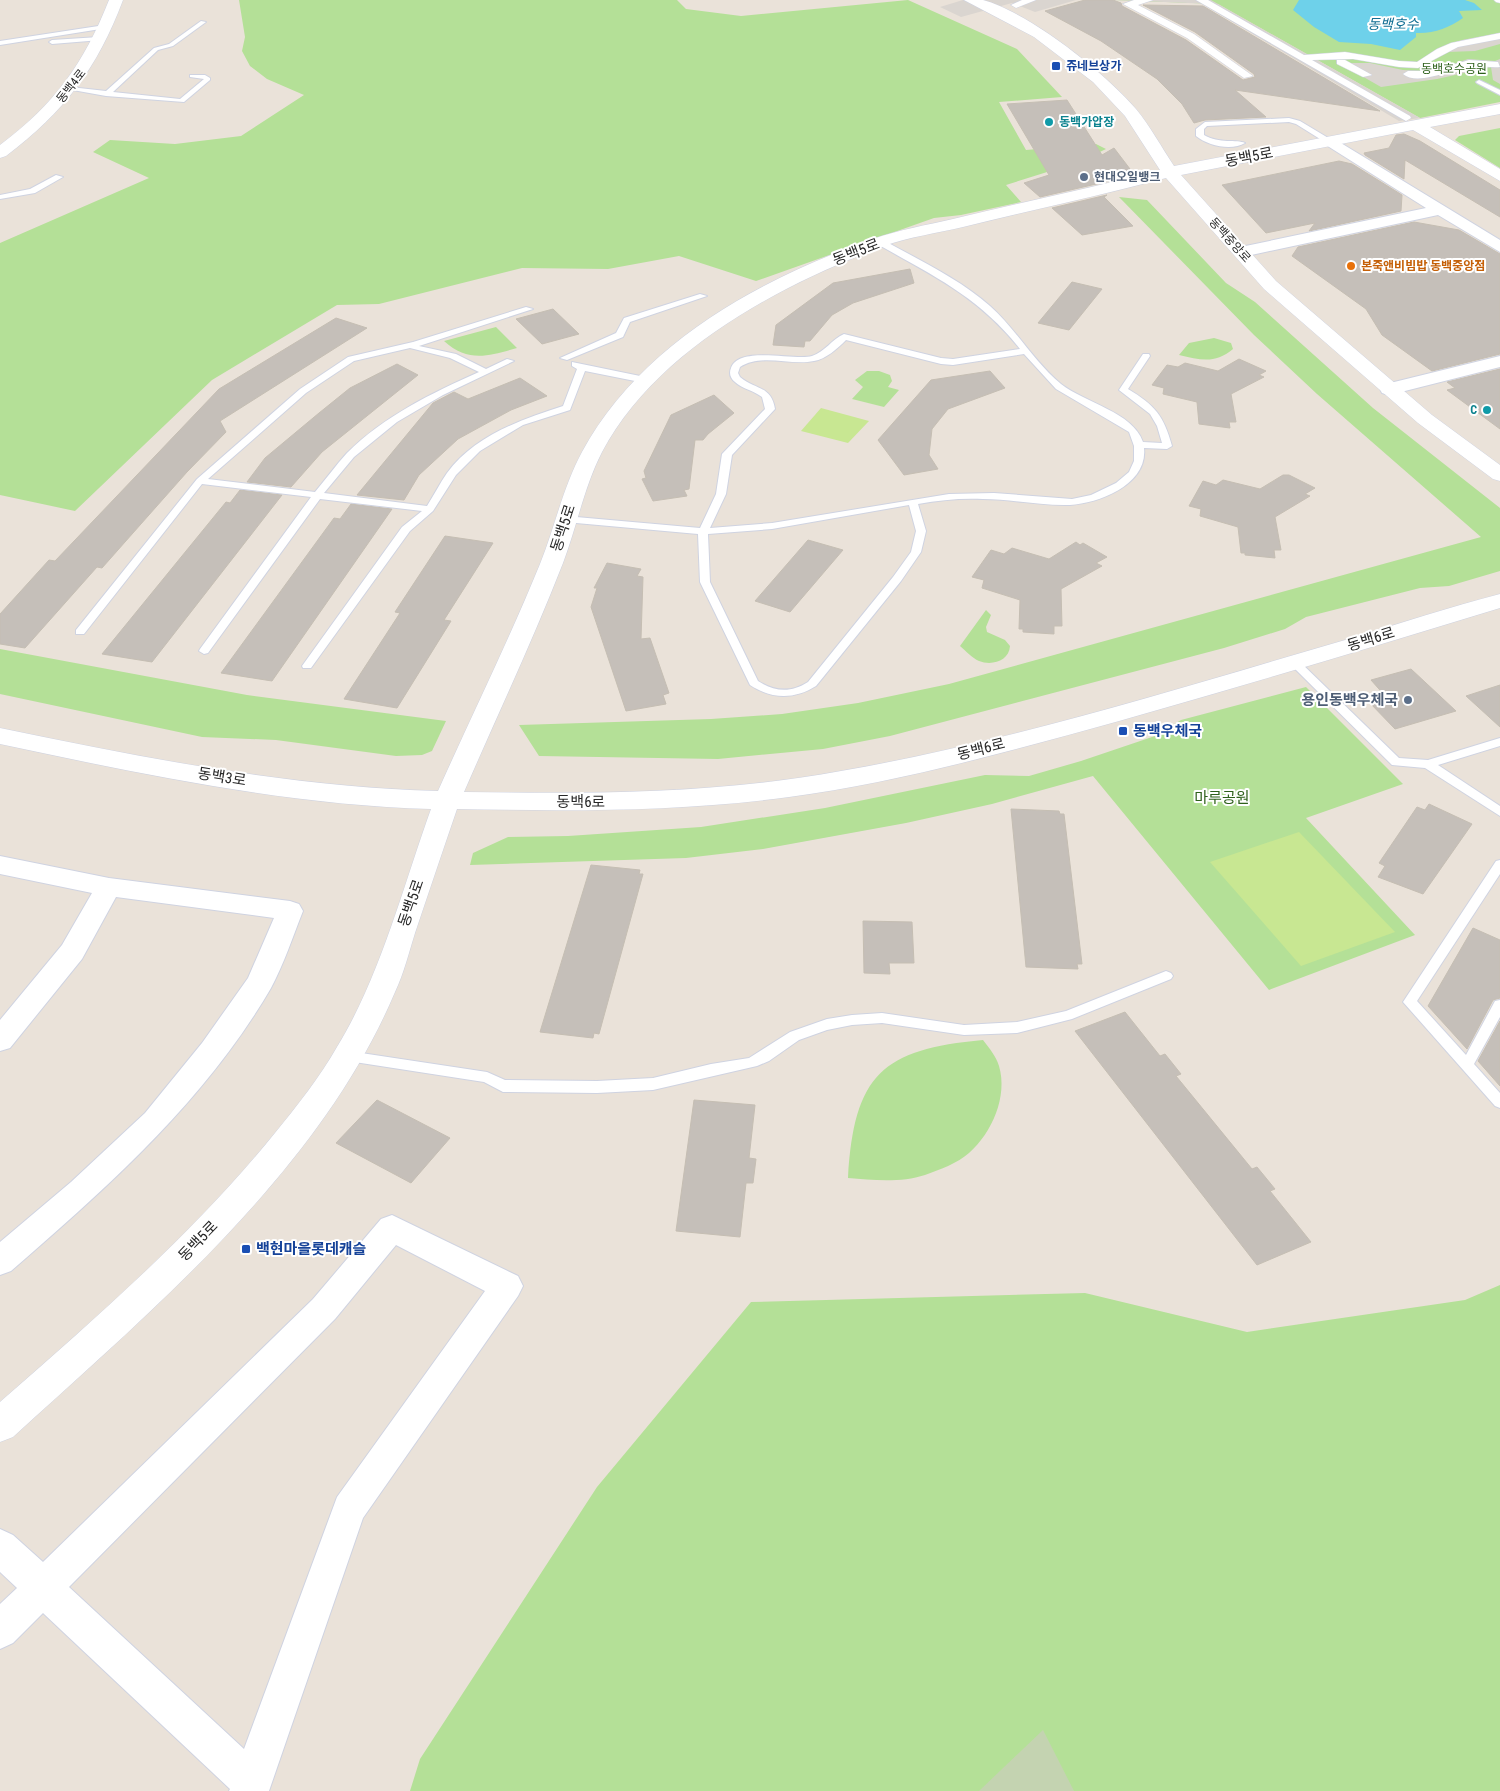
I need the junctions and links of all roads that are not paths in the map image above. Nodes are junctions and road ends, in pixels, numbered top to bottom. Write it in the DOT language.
graph roads {
  1 [pos="116,0"];
  2 [pos="971,0"];
  3 [pos="1031,0"];
  4 [pos="1117,0"];
  5 [pos="1148,0"];
  6 [pos="1201,0"];
  7 [pos="1128,4"];
  8 [pos="1016,5"];
  9 [pos="1237,9"];
  10 [pos="1254,18"];
  11 [pos="203,22"];
  12 [pos="102,33"];
  13 [pos="1500,36"];
  14 [pos="0,43"];
  15 [pos="1305,46"];
  16 [pos="0,48"];
  17 [pos="1322,55"];
  18 [pos="1304,58"];
  19 [pos="1341,62"];
  20 [pos="1500,64"];
  21 [pos="1355,68"];
  22 [pos="1367,75"];
  23 [pos="192,76"];
  24 [pos="1248,76"];
  25 [pos="1479,82"];
  26 [pos="70,89"];
  27 [pos="106,94"];
  28 [pos="1500,94"];
  29 [pos="1500,109"];
  30 [pos="1289,120"];
  31 [pos="1410,122"];
  32 [pos="1235,131"];
  33 [pos="1330,142"];
  34 [pos="1241,143"];
  35 [pos="0,153"];
  36 [pos="1170,172"];
  37 [pos="1500,176"];
  38 [pos="59,177"];
  39 [pos="0,196"];
  40 [pos="1440,210"];
  41 [pos="880,242"];
  42 [pos="1500,247"];
  43 [pos="1242,252"];
  44 [pos="703,296"];
  45 [pos="529,309"];
  46 [pos="406,346"];
  47 [pos="1026,351"];
  48 [pos="1146,356"];
  49 [pos="510,361"];
  50 [pos="1500,361"];
  51 [pos="582,368"];
  52 [pos="486,372"];
  53 [pos="645,380"];
  54 [pos="1389,389"];
  55 [pos="1139,444"];
  56 [pos="1500,475"];
  57 [pos="200,481"];
  58 [pos="317,496"];
  59 [pos="913,502"];
  60 [pos="430,509"];
  61 [pos="565,519"];
  62 [pos="703,532"];
  63 [pos="1500,601"];
  64 [pos="80,632"];
  65 [pos="204,651"];
  66 [pos="1294,662"];
  67 [pos="307,666"];
  68 [pos="0,736"];
  69 [pos="1500,742"];
  70 [pos="1428,764"];
  71 [pos="447,800"];
  72 [pos="1500,812"];
  73 [pos="1500,864"];
  74 [pos="0,865"];
  75 [pos="109,887"];
  76 [pos="1166,976"];
  77 [pos="1500,1005"];
  78 [pos="0,1040"];
  79 [pos="348,1056"];
  80 [pos="1467,1065"];
  81 [pos="1500,1102"];
  82 [pos="0,1261"];
  83 [pos="0,1425"];
  84 [pos="0,1547"];
  85 [pos="44,1588"];
  86 [pos="0,1630"];
  87 [pos="250,1787"];
  1 -- 12 [label="street, 동백4로"];
  2 -- 36 [label="street, 동백중앙로"];
  3 -- 8 [label="street"];
  4 -- 7 [label="street"];
  5 -- 7 [label="street"];
  6 -- 18 [label="street"];
  7 -- 24 [label="street"];
  9 -- 10 [label="street"];
  11 -- 27 [label="lane"];
  12 -- 14 [label="lane"];
  12 -- 16 [label="lane"];
  12 -- 26 [label="street, 동백4로"];
  13 -- 17 [label="street"];
  15 -- 17 [label="street"];
  17 -- 18 [label="street"];
  18 -- 31 [label="street"];
  19 -- 21 [label="street"];
  20 -- 21 [label="street"];
  21 -- 22 [label="street"];
  23 -- 27 [label="lane"];
  25 -- 28 [label="lane"];
  26 -- 27 [label="lane"];
  26 -- 35 [label="street, 동백4로"];
  29 -- 31 [label="street, 동백5로"];
  30 -- 32 [label="lane"];
  30 -- 33 [label="lane"];
  30 -- 34 [label="lane"];
  31 -- 33 [label="street, 동백5로"];
  31 -- 37 [label="street"];
  33 -- 36 [label="street, 동백5로"];
  33 -- 40 [label="street"];
  36 -- 41 [label="street, 동백5로"];
  36 -- 43 [label="street, 동백중앙로"];
  38 -- 39 [label="lane"];
  40 -- 42 [label="street"];
  40 -- 43 [label="street"];
  41 -- 47 [label="lane"];
  41 -- 53 [label="street, 동백5로"];
  43 -- 54 [label="street, 동백중앙로"];
  44 -- 51 [label="lane"];
  45 -- 46 [label="lane"];
  46 -- 52 [label="lane"];
  46 -- 57 [label="lane"];
  47 -- 55 [label="lane"];
  47 -- 62 [label="lane"];
  48 -- 55 [label="lane"];
  49 -- 52 [label="lane"];
  50 -- 54 [label="street"];
  51 -- 53 [label="lane"];
  51 -- 60 [label="lane"];
  52 -- 58 [label="lane"];
  53 -- 61 [label="street, 동백5로"];
  54 -- 56 [label="street, 동백중앙로"];
  55 -- 59 [label="lane"];
  57 -- 58 [label="lane"];
  57 -- 64 [label="lane"];
  58 -- 60 [label="lane"];
  58 -- 65 [label="lane"];
  59 -- 62 [label="lane"];
  59 -- 62 [label="lane"];
  60 -- 67 [label="lane"];
  61 -- 62 [label="lane"];
  61 -- 71 [label="street, 동백5로"];
  63 -- 66 [label="street, 동백6로"];
  66 -- 70 [label="lane"];
  66 -- 71 [label="street, 동백6로"];
  68 -- 71 [label="street, 동백3로"];
  69 -- 70 [label="lane"];
  70 -- 72 [label="lane"];
  71 -- 79 [label="street, 동백5로"];
  73 -- 80 [label="lane"];
  74 -- 75 [label="street"];
  75 -- 78 [label="street"];
  75 -- 82 [label="street"];
  76 -- 79 [label="lane"];
  77 -- 80 [label="lane"];
  79 -- 83 [label="street, 동백5로"];
  80 -- 81 [label="lane"];
  84 -- 85 [label="street"];
  85 -- 86 [label="street"];
  85 -- 87 [label="street"];
  85 -- 87 [label="street"];
}
